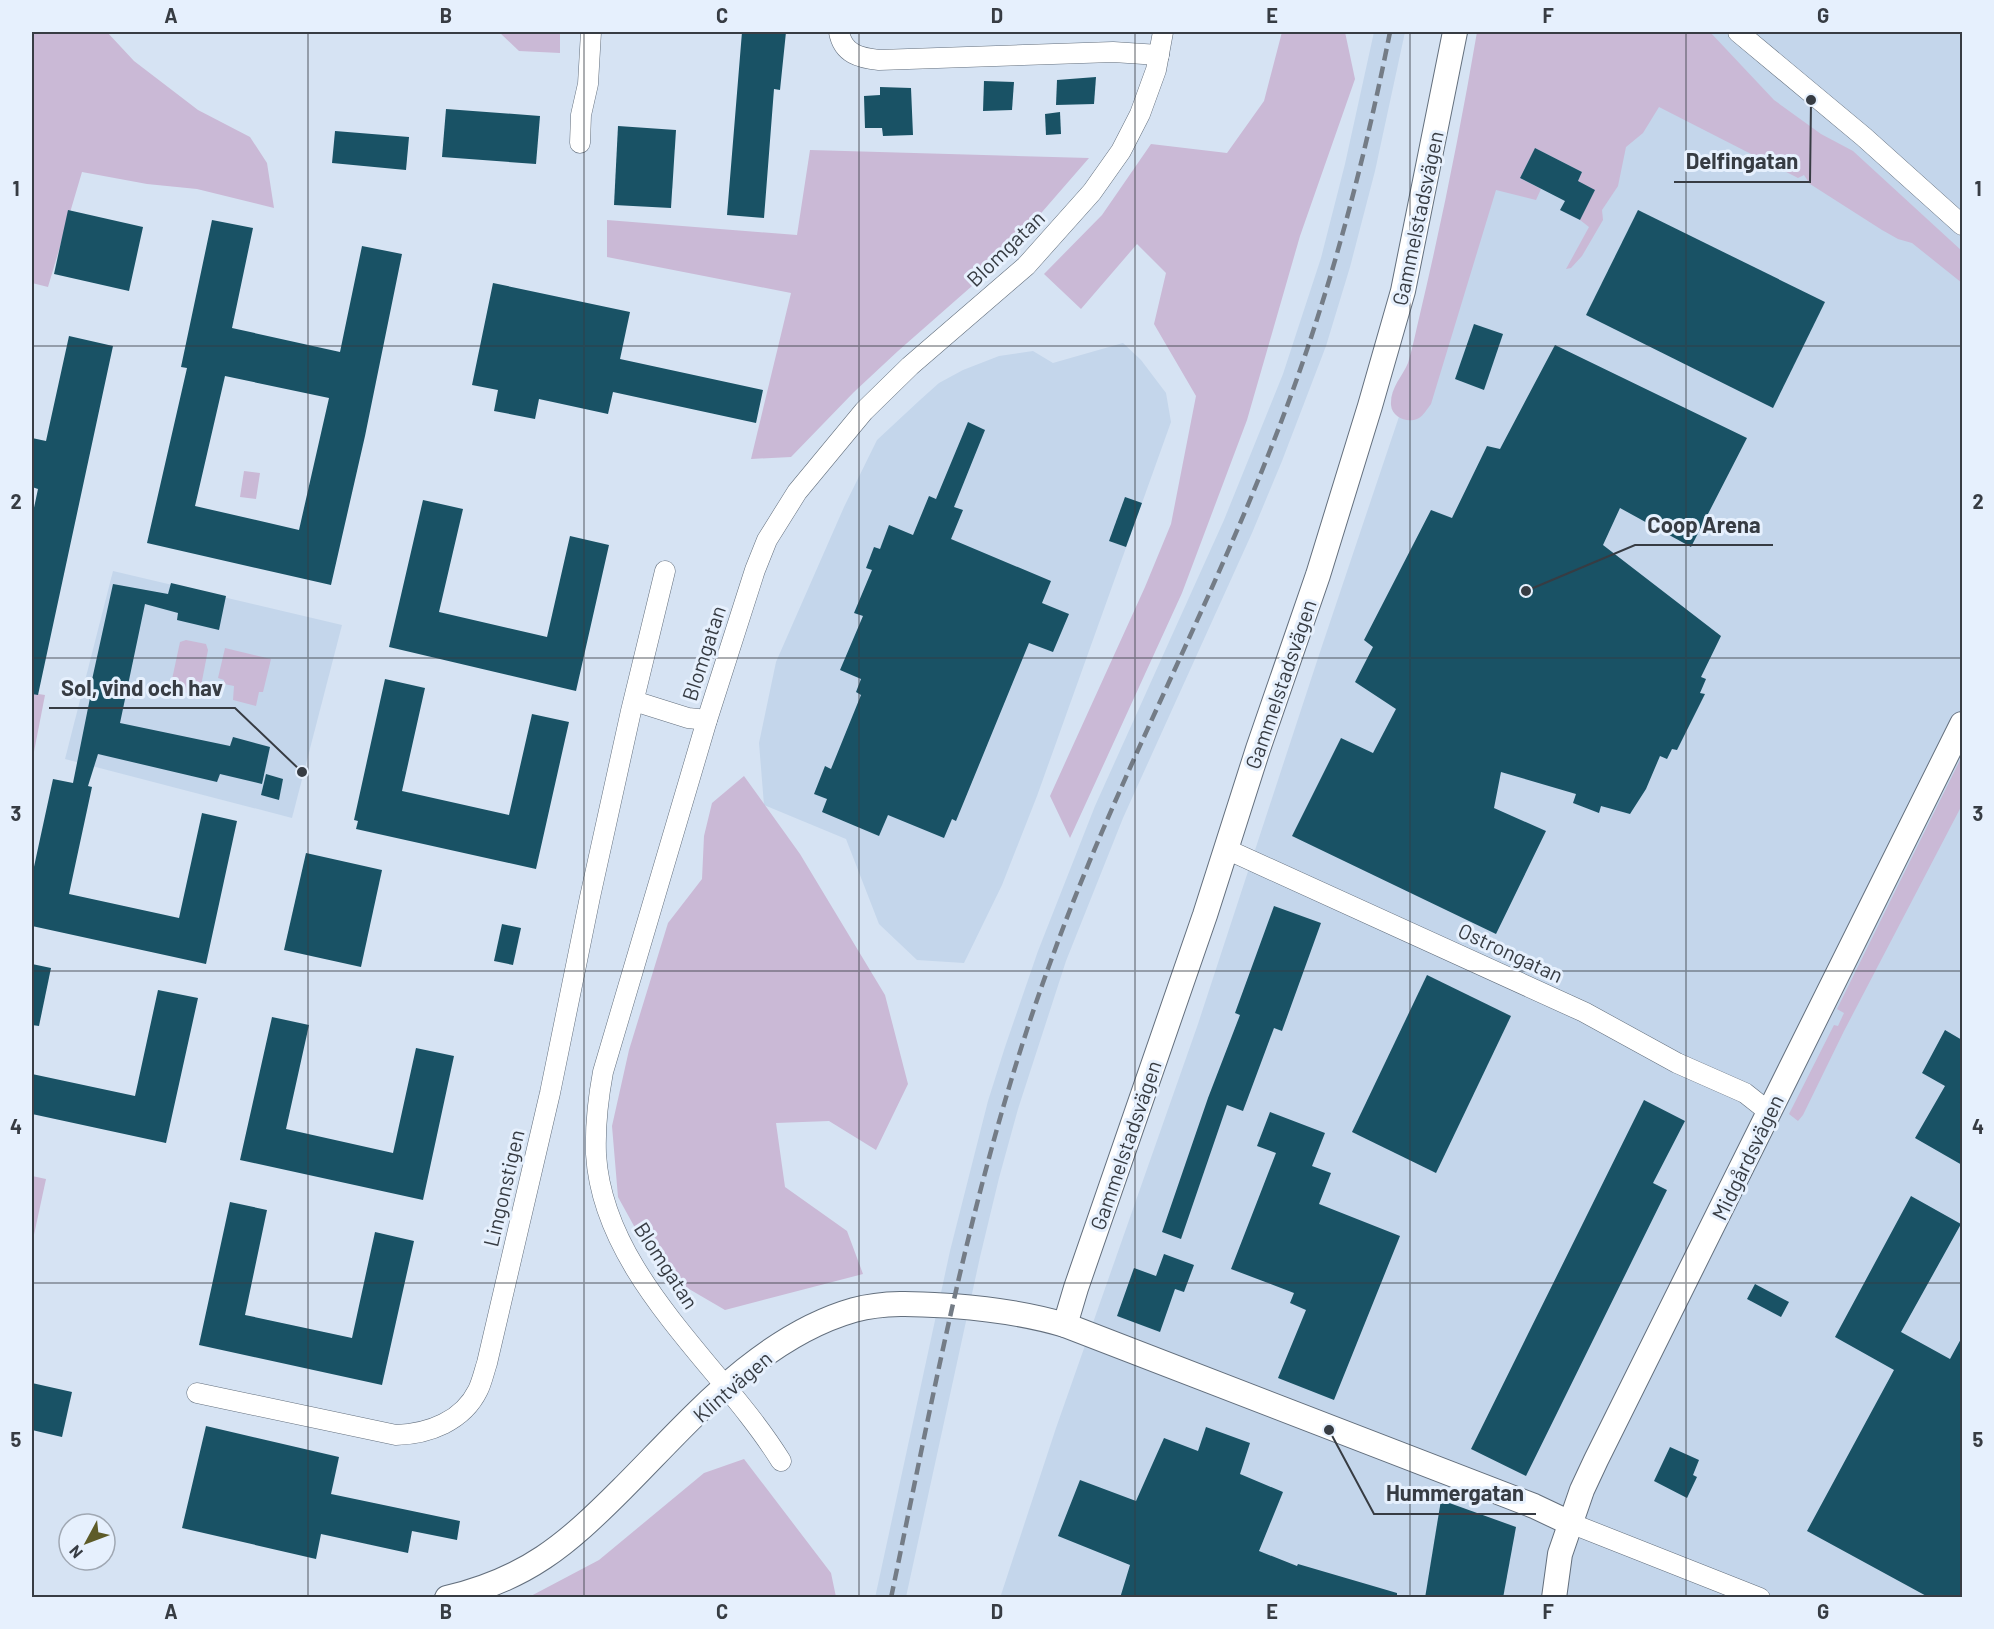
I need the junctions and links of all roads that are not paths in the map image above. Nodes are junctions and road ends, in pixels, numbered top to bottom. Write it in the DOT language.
graph roads {
  1 [pos="591,32"];
  2 [pos="1163,32"];
  3 [pos="1455,32"];
  4 [pos="1738,32"];
  5 [pos="842,39"];
  6 [pos="1159,55"];
  7 [pos="579,143"];
  8 [pos="1962,225"];
  9 [pos="665,571"];
  10 [pos="634,701"];
  11 [pos="707,720"];
  12 [pos="1962,724"];
  13 [pos="1226,849"];
  14 [pos="1769,1112"];
  15 [pos="1065,1325"];
  16 [pos="727,1386"];
  17 [pos="197,1393"];
  18 [pos="781,1461"];
  19 [pos="1570,1523"];
  20 [pos="447,1598"];
  21 [pos="1554,1598"];
  22 [pos="1760,1598"];
  1 -- 7 [label="street"];
  2 -- 6 [label="street, Blomgatan"];
  3 -- 13 [label="street, Gammelstadsvägen"];
  4 -- 8 [label="street"];
  5 -- 6 [label="street"];
  6 -- 11 [label="street, Blomgatan"];
  9 -- 10 [label="street, Lingonstigen"];
  10 -- 11 [label="street"];
  10 -- 17 [label="street, Lingonstigen"];
  11 -- 16 [label="street, Blomgatan"];
  12 -- 14 [label="street, Midgårdsvägen"];
  13 -- 14 [label="street, Ostrongatan"];
  13 -- 15 [label="street, Gammelstadsvägen"];
  14 -- 19 [label="street, Midgårdsvägen"];
  15 -- 16 [label="street, Klintvägen"];
  15 -- 19 [label="street, Klintvägen"];
  16 -- 18 [label="street, Blomgatan"];
  16 -- 20 [label="street, Klintvägen"];
  19 -- 21 [label="street, Midgårdsvägen"];
  19 -- 22 [label="street"];
}
